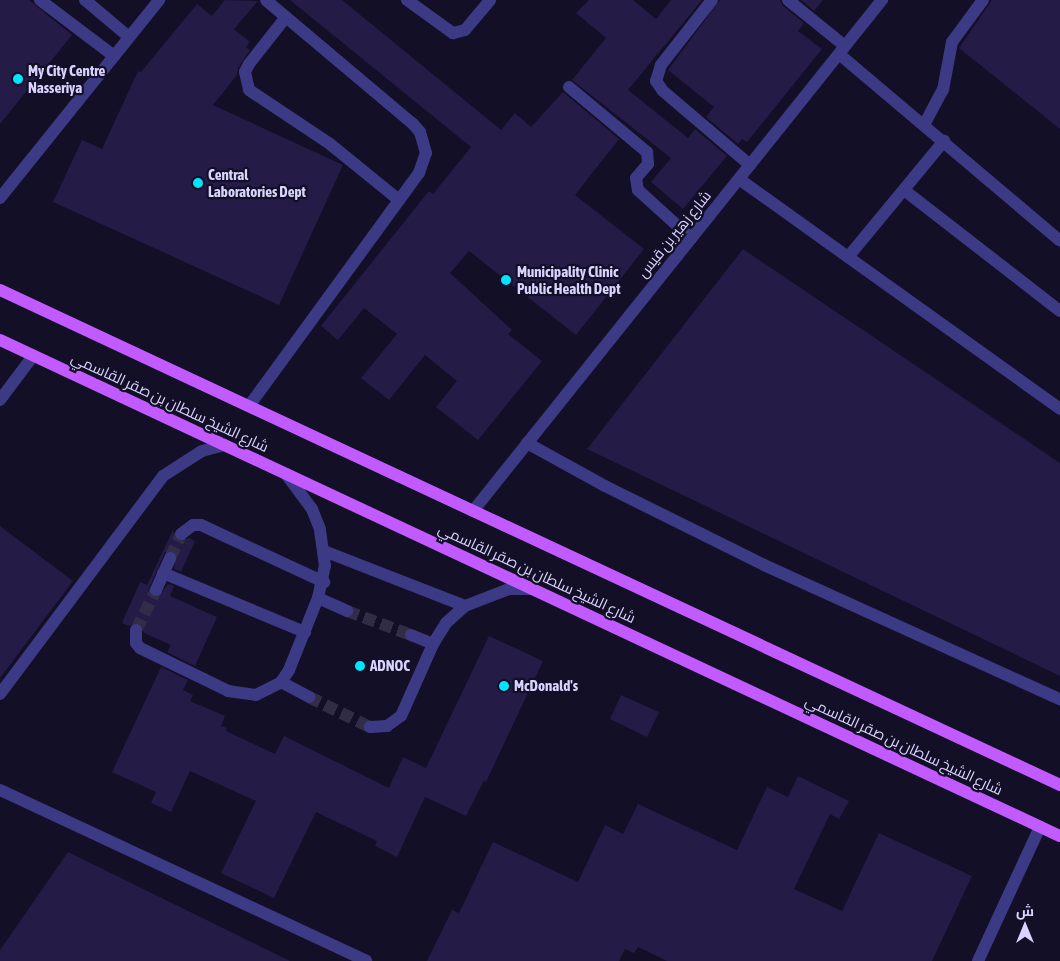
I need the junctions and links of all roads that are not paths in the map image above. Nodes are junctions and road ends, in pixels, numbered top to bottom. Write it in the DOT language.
graph roads {
  1 [pos="40,0"];
  2 [pos="85,0"];
  3 [pos="159,0"];
  4 [pos="266,0"];
  5 [pos="407,0"];
  6 [pos="490,0"];
  7 [pos="712,0"];
  8 [pos="788,0"];
  9 [pos="882,0"];
  10 [pos="983,0"];
  11 [pos="286,18"];
  12 [pos="129,37"];
  13 [pos="842,50"];
  14 [pos="114,56"];
  15 [pos="570,87"];
  16 [pos="924,124"];
  17 [pos="944,141"];
  18 [pos="750,165"];
  19 [pos="739,179"];
  20 [pos="904,190"];
  21 [pos="0,198"];
  22 [pos="399,200"];
  23 [pos="692,238"];
  24 [pos="1060,241"];
  25 [pos="848,257"];
  26 [pos="0,290"];
  27 [pos="1060,311"];
  28 [pos="0,340"];
  29 [pos="33,356"];
  30 [pos="0,400"];
  31 [pos="249,406"];
  32 [pos="1060,409"];
  33 [pos="527,444"];
  34 [pos="224,445"];
  35 [pos="286,474"];
  36 [pos="473,511"];
  37 [pos="181,534"];
  38 [pos="324,550"];
  39 [pos="170,558"];
  40 [pos="163,573"];
  41 [pos="324,582"];
  42 [pos="533,589"];
  43 [pos="156,590"];
  44 [pos="318,598"];
  45 [pos="465,606"];
  46 [pos="347,611"];
  47 [pos="136,630"];
  48 [pos="305,632"];
  49 [pos="411,635"];
  50 [pos="433,644"];
  51 [pos="281,682"];
  52 [pos="0,694"];
  53 [pos="309,697"];
  54 [pos="1060,699"];
  55 [pos="370,727"];
  56 [pos="1060,785"];
  57 [pos="0,790"];
  58 [pos="1040,827"];
  59 [pos="1060,836"];
  60 [pos="344,955"];
  61 [pos="366,961"];
  62 [pos="978,961"];
  1 -- 14 [label="street"];
  2 -- 12 [label="street"];
  3 -- 12 [label="street"];
  4 -- 11 [label="street"];
  5 -- 6 [label="street"];
  7 -- 18 [label="street"];
  8 -- 13 [label="street"];
  9 -- 13 [label="street, شارع زهير بن قيس"];
  10 -- 16 [label="street"];
  11 -- 22 [label="street"];
  11 -- 22 [label="street"];
  12 -- 14 [label="street"];
  13 -- 16 [label="street"];
  13 -- 18 [label="street, شارع زهير بن قيس"];
  14 -- 21 [label="street"];
  15 -- 23 [label="street"];
  16 -- 17 [label="street"];
  17 -- 20 [label="street"];
  17 -- 24 [label="street"];
  18 -- 19 [label="street, شارع زهير بن قيس"];
  19 -- 23 [label="street, شارع زهير بن قيس"];
  19 -- 25 [label="street"];
  20 -- 25 [label="street"];
  20 -- 27 [label="street"];
  22 -- 31 [label="street"];
  23 -- 33 [label="street, شارع زهير بن قيس"];
  25 -- 32 [label="street"];
  26 -- 31 [label="main road, شارع الشيخ سلطان بن صقر القاسمي"];
  28 -- 29 [label="main road, شارع الشيخ سلطان بن صقر القاسمي"];
  29 -- 30 [label="street"];
  29 -- 34 [label="main road, شارع الشيخ سلطان بن صقر القاسمي"];
  31 -- 36 [label="main road, شارع الشيخ سلطان بن صقر القاسمي"];
  33 -- 36 [label="street, شارع زهير بن قيس"];
  33 -- 54 [label="street"];
  34 -- 35 [label="main road, شارع الشيخ سلطان بن صقر القاسمي"];
  34 -- 52 [label="street"];
  35 -- 38 [label="street"];
  35 -- 42 [label="main road, شارع الشيخ سلطان بن صقر القاسمي"];
  36 -- 56 [label="main road, شارع الشيخ سلطان بن صقر القاسمي"];
  37 -- 41 [label="street"];
  38 -- 41 [label="street"];
  38 -- 45 [label="street"];
  39 -- 40 [label="street"];
  40 -- 43 [label="street"];
  40 -- 48 [label="street"];
  41 -- 44 [label="street"];
  42 -- 45 [label="street"];
  42 -- 58 [label="main road, شارع الشيخ سلطان بن صقر القاسمي"];
  44 -- 46 [label="street"];
  44 -- 48 [label="street"];
  45 -- 50 [label="street"];
  47 -- 51 [label="street"];
  48 -- 51 [label="street"];
  49 -- 50 [label="street"];
  50 -- 55 [label="street"];
  51 -- 53 [label="street"];
  57 -- 60 [label="street"];
  58 -- 59 [label="main road, شارع الشيخ سلطان بن صقر القاسمي"];
  58 -- 62 [label="street"];
  60 -- 61 [label="street"];
}
